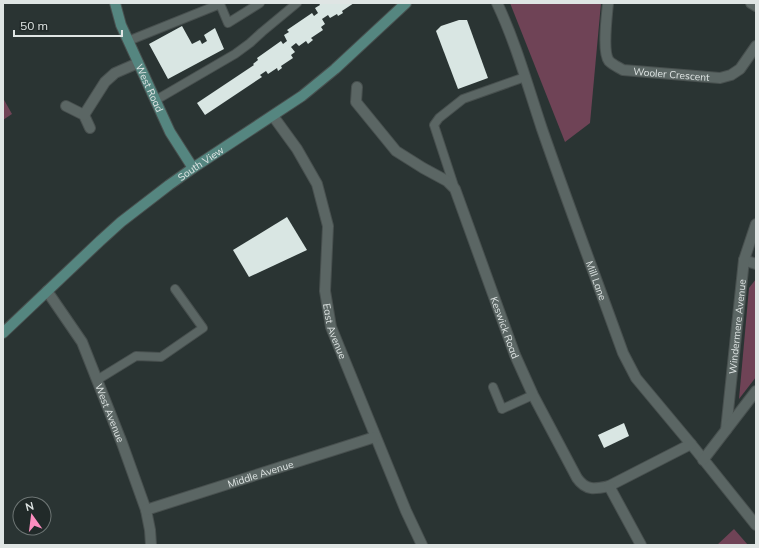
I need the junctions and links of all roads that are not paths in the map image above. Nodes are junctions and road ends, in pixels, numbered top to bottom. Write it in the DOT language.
graph roads {
  1 [pos="115,3"];
  2 [pos="260,3"];
  3 [pos="297,3"];
  4 [pos="406,3"];
  5 [pos="497,3"];
  6 [pos="608,3"];
  7 [pos="751,3"];
  8 [pos="756,6"];
  9 [pos="128,41"];
  10 [pos="756,46"];
  11 [pos="138,63"];
  12 [pos="525,76"];
  13 [pos="357,87"];
  14 [pos="156,100"];
  15 [pos="66,106"];
  16 [pos="84,115"];
  17 [pos="273,116"];
  18 [pos="90,128"];
  19 [pos="193,168"];
  20 [pos="455,189"];
  21 [pos="756,224"];
  22 [pos="744,260"];
  23 [pos="756,264"];
  24 [pos="174,289"];
  25 [pos="47,291"];
  26 [pos="3,333"];
  27 [pos="97,380"];
  28 [pos="493,387"];
  29 [pos="756,391"];
  30 [pos="534,395"];
  31 [pos="726,430"];
  32 [pos="375,437"];
  33 [pos="691,444"];
  34 [pos="703,460"];
  35 [pos="609,486"];
  36 [pos="146,510"];
  37 [pos="756,525"];
  38 [pos="151,545"];
  39 [pos="422,545"];
  40 [pos="641,545"];
  1 -- 9 [label="main road, West Road"];
  2 -- 9 [label="lane"];
  3 -- 14 [label="lane"];
  4 -- 17 [label="main road, South View"];
  5 -- 12 [label="street, Mill Lane"];
  6 -- 10 [label="street, Wooler Crescent"];
  7 -- 8 [label="street"];
  9 -- 11 [label="main road, West Road"];
  11 -- 14 [label="main road, West Road"];
  11 -- 16 [label="street"];
  12 -- 20 [label="lane"];
  12 -- 33 [label="street, Mill Lane"];
  13 -- 20 [label="street"];
  14 -- 19 [label="main road, West Road"];
  15 -- 16 [label="street"];
  16 -- 18 [label="street"];
  17 -- 19 [label="main road, South View"];
  17 -- 32 [label="street, East Avenue"];
  19 -- 25 [label="main road, South View"];
  20 -- 30 [label="street, Keswick Road"];
  21 -- 22 [label="street, Windermere Avenue"];
  22 -- 23 [label="street"];
  22 -- 31 [label="street, Windermere Avenue"];
  24 -- 27 [label="lane"];
  25 -- 26 [label="main road, South View"];
  25 -- 27 [label="street, West Avenue"];
  27 -- 36 [label="street, West Avenue"];
  28 -- 30 [label="lane"];
  29 -- 31 [label="street"];
  30 -- 35 [label="street, Keswick Road"];
  31 -- 34 [label="street"];
  32 -- 36 [label="street, Middle Avenue"];
  32 -- 39 [label="street, East Avenue"];
  33 -- 34 [label="street, Mill Lane"];
  33 -- 35 [label="street, Keswick Road"];
  34 -- 37 [label="street, Mill Lane"];
  35 -- 40 [label="street"];
  36 -- 38 [label="street, West Avenue"];
}
